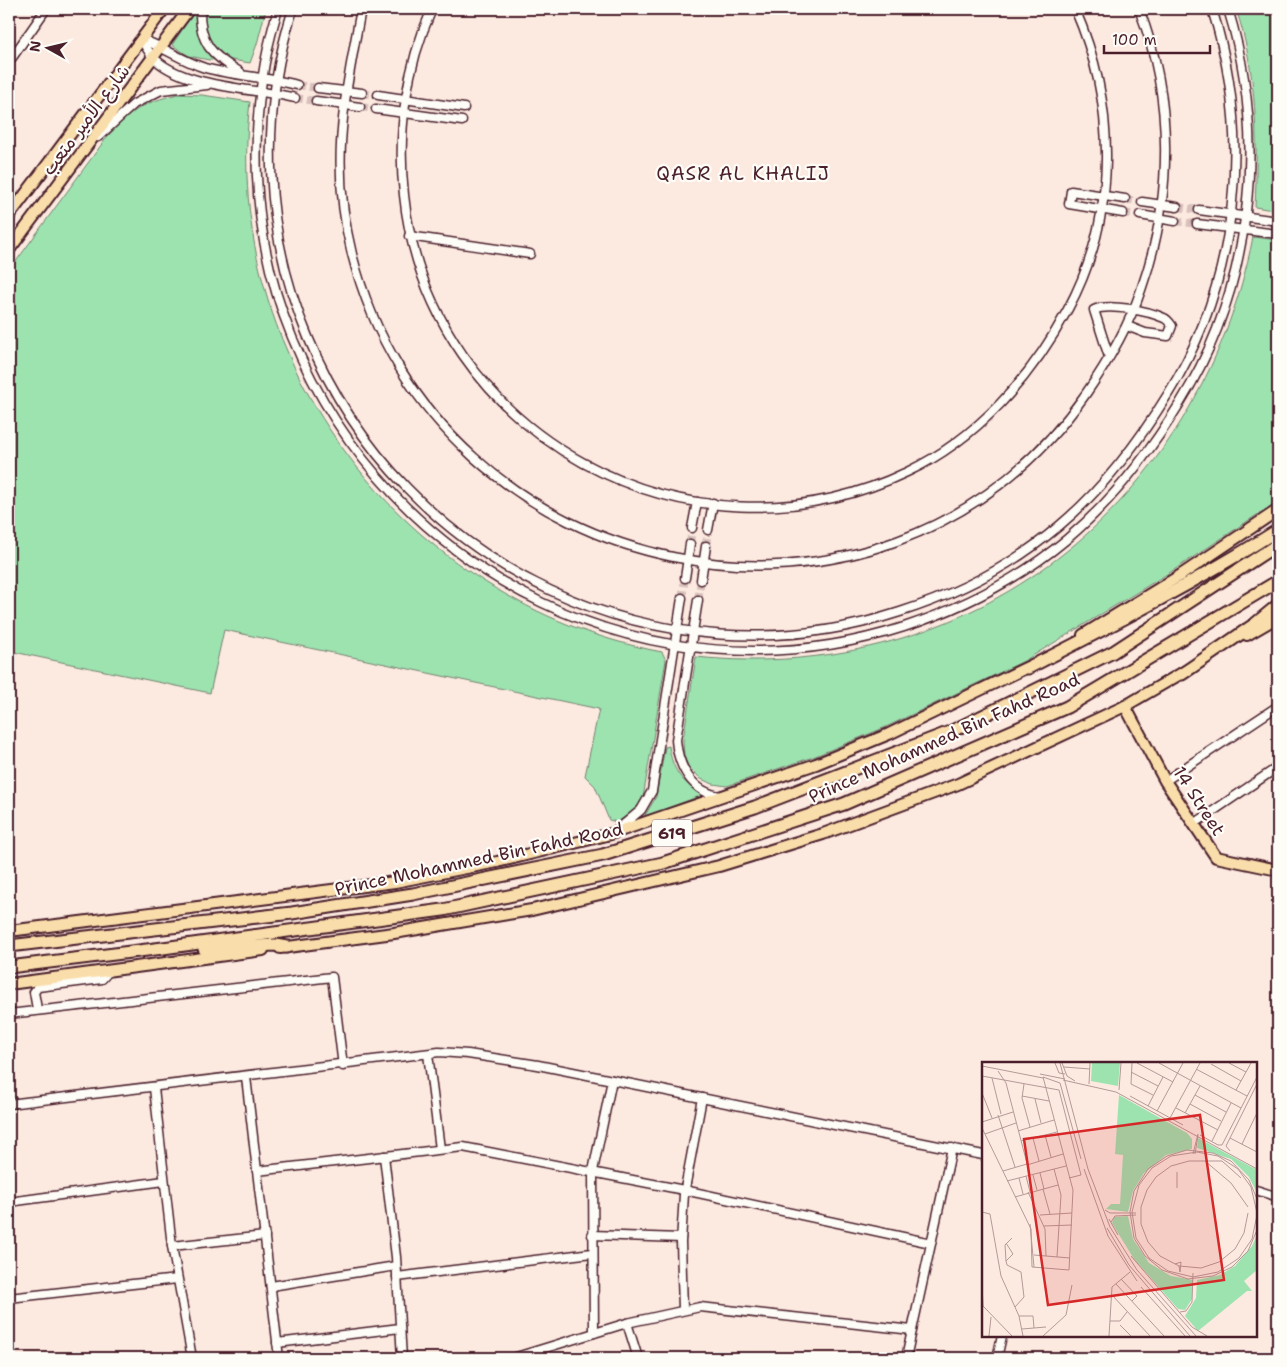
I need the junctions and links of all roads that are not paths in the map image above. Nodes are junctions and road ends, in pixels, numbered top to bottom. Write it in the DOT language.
graph roads {
  1 [pos="46,9"];
  2 [pos="164,9"];
  3 [pos="189,9"];
  4 [pos="200,9"];
  5 [pos="278,9"];
  6 [pos="293,9"];
  7 [pos="432,9"];
  8 [pos="1075,9"];
  9 [pos="1139,9"];
  10 [pos="1212,9"];
  11 [pos="1228,9"];
  12 [pos="362,10"];
  13 [pos="141,39"];
  14 [pos="161,46"];
  15 [pos="153,57"];
  16 [pos="9,62"];
  17 [pos="244,75"];
  18 [pos="262,78"];
  19 [pos="276,80"];
  20 [pos="195,83"];
  21 [pos="297,85"];
  22 [pos="318,88"];
  23 [pos="345,90"];
  24 [pos="260,91"];
  25 [pos="275,93"];
  26 [pos="362,93"];
  27 [pos="378,96"];
  28 [pos="295,98"];
  29 [pos="406,99"];
  30 [pos="316,101"];
  31 [pos="343,103"];
  32 [pos="360,107"];
  33 [pos="464,108"];
  34 [pos="376,109"];
  35 [pos="404,112"];
  36 [pos="462,121"];
  37 [pos="73,164"];
  38 [pos="1104,195"];
  39 [pos="1125,199"];
  40 [pos="1142,202"];
  41 [pos="1162,204"];
  42 [pos="1177,207"];
  43 [pos="1101,209"];
  44 [pos="1199,210"];
  45 [pos="1123,213"];
  46 [pos="1231,214"];
  47 [pos="1140,215"];
  48 [pos="9,216"];
  49 [pos="1245,216"];
  50 [pos="1160,218"];
  51 [pos="1175,220"];
  52 [pos="1278,221"];
  53 [pos="1197,224"];
  54 [pos="1229,228"];
  55 [pos="1244,230"];
  56 [pos="1278,234"];
  57 [pos="409,236"];
  58 [pos="9,250"];
  59 [pos="530,254"];
  60 [pos="1134,310"];
  61 [pos="1127,326"];
  62 [pos="1109,357"];
  63 [pos="697,502"];
  64 [pos="713,504"];
  65 [pos="1278,510"];
  66 [pos="692,528"];
  67 [pos="708,530"];
  68 [pos="1278,530"];
  69 [pos="690,544"];
  70 [pos="1278,544"];
  71 [pos="706,546"];
  72 [pos="688,561"];
  73 [pos="704,562"];
  74 [pos="685,578"];
  75 [pos="701,580"];
  76 [pos="1278,581"];
  77 [pos="682,598"];
  78 [pos="698,600"];
  79 [pos="1278,605"];
  80 [pos="1278,617"];
  81 [pos="677,630"];
  82 [pos="693,632"];
  83 [pos="675,644"];
  84 [pos="691,646"];
  85 [pos="1028,668"];
  86 [pos="1182,674"];
  87 [pos="1125,706"];
  88 [pos="1278,706"];
  89 [pos="1278,767"];
  90 [pos="1166,781"];
  91 [pos="725,797"];
  92 [pos="1194,824"];
  93 [pos="611,834"];
  94 [pos="1278,870"];
  95 [pos="9,931"];
  96 [pos="9,946"];
  97 [pos="182,946"];
  98 [pos="287,947"];
  99 [pos="9,966"];
  100 [pos="109,970"];
  101 [pos="9,984"];
  102 [pos="37,1009"];
  103 [pos="9,1014"];
  104 [pos="428,1054"];
  105 [pos="343,1066"];
  106 [pos="246,1077"];
  107 [pos="612,1080"];
  108 [pos="154,1088"];
  109 [pos="702,1098"];
  110 [pos="9,1104"];
  111 [pos="952,1148"];
  112 [pos="440,1149"];
  113 [pos="982,1155"];
  114 [pos="384,1156"];
  115 [pos="257,1171"];
  116 [pos="592,1171"];
  117 [pos="164,1181"];
  118 [pos="684,1190"];
  119 [pos="1257,1190"];
  120 [pos="1278,1197"];
  121 [pos="9,1202"];
  122 [pos="592,1235"];
  123 [pos="265,1236"];
  124 [pos="681,1238"];
  125 [pos="932,1243"];
  126 [pos="172,1246"];
  127 [pos="592,1253"];
  128 [pos="396,1266"];
  129 [pos="397,1277"];
  130 [pos="177,1279"];
  131 [pos="271,1286"];
  132 [pos="9,1298"];
  133 [pos="683,1309"];
  134 [pos="627,1324"];
  135 [pos="400,1328"];
  136 [pos="912,1330"];
  137 [pos="594,1333"];
  138 [pos="1002,1337"];
  139 [pos="277,1343"];
  140 [pos="192,1358"];
  141 [pos="279,1358"];
  142 [pos="402,1358"];
  143 [pos="513,1358"];
  144 [pos="638,1358"];
  145 [pos="906,1358"];
  146 [pos="997,1358"];
  1 -- 16 [label="street"];
  2 -- 13 [label="main road, شارع الأمير متعب"];
  3 -- 14 [label="main road, شارع الأمير متعب"];
  4 -- 17 [label="street"];
  5 -- 18 [label="street"];
  6 -- 19 [label="street"];
  7 -- 29 [label="street"];
  8 -- 38 [label="street"];
  9 -- 41 [label="street"];
  10 -- 46 [label="street"];
  11 -- 49 [label="street"];
  12 -- 23 [label="street"];
  13 -- 14 [label="street"];
  13 -- 15 [label="street"];
  13 -- 48 [label="main road, شارع الأمير متعب"];
  14 -- 15 [label="main road, شارع الأمير متعب"];
  14 -- 17 [label="street"];
  15 -- 20 [label="street"];
  15 -- 37 [label="main road, شارع الأمير متعب"];
  17 -- 18 [label="street"];
  18 -- 19 [label="street"];
  18 -- 24 [label="street"];
  19 -- 21 [label="street"];
  19 -- 25 [label="street"];
  20 -- 24 [label="street"];
  20 -- 37 [label="street"];
  22 -- 23 [label="street"];
  23 -- 26 [label="street"];
  23 -- 31 [label="street"];
  24 -- 25 [label="street"];
  24 -- 83 [label="street"];
  25 -- 28 [label="street"];
  25 -- 81 [label="street"];
  27 -- 29 [label="street"];
  29 -- 33 [label="street"];
  29 -- 35 [label="street"];
  30 -- 31 [label="street"];
  31 -- 32 [label="street"];
  31 -- 72 [label="street"];
  34 -- 35 [label="street"];
  35 -- 36 [label="street"];
  35 -- 57 [label="street"];
  37 -- 58 [label="main road, شارع الأمير متعب"];
  38 -- 39 [label="street"];
  38 -- 43 [label="street"];
  38 -- 43 [label="street"];
  40 -- 41 [label="street"];
  41 -- 42 [label="street"];
  41 -- 50 [label="street"];
  43 -- 45 [label="street"];
  43 -- 64 [label="street"];
  44 -- 46 [label="street"];
  46 -- 49 [label="street"];
  46 -- 54 [label="street"];
  47 -- 50 [label="street"];
  49 -- 52 [label="street"];
  49 -- 55 [label="street"];
  50 -- 51 [label="street"];
  50 -- 60 [label="street"];
  53 -- 54 [label="street"];
  54 -- 55 [label="street"];
  54 -- 82 [label="street"];
  55 -- 56 [label="street"];
  55 -- 84 [label="street"];
  57 -- 59 [label="street"];
  57 -- 63 [label="street"];
  60 -- 61 [label="street"];
  60 -- 61 [label="street"];
  60 -- 62 [label="street"];
  61 -- 62 [label="street"];
  62 -- 73 [label="street"];
  63 -- 64 [label="street"];
  63 -- 66 [label="street"];
  64 -- 67 [label="street"];
  65 -- 85 [label="main road"];
  68 -- 85 [label="highway"];
  69 -- 72 [label="street"];
  70 -- 96 [label="highway, Prince Mohammed Bin Fahd Road / 619"];
  71 -- 73 [label="street"];
  72 -- 73 [label="street"];
  72 -- 74 [label="street"];
  73 -- 75 [label="street"];
  76 -- 97 [label="highway, Prince Mohammed Bin Fahd Road / 619"];
  77 -- 81 [label="street"];
  78 -- 82 [label="street"];
  79 -- 86 [label="highway"];
  80 -- 86 [label="main road"];
  81 -- 82 [label="street"];
  81 -- 83 [label="street"];
  82 -- 84 [label="street"];
  83 -- 84 [label="street"];
  83 -- 93 [label="street"];
  84 -- 91 [label="street"];
  85 -- 91 [label="main road"];
  86 -- 87 [label="main road"];
  87 -- 90 [label="main road, 14 Street"];
  87 -- 98 [label="main road"];
  88 -- 90 [label="street"];
  89 -- 92 [label="street"];
  90 -- 92 [label="main road, 14 Street"];
  91 -- 93 [label="main road"];
  92 -- 94 [label="main road, 14 Street"];
  93 -- 95 [label="main road"];
  97 -- 98 [label="highway"];
  97 -- 99 [label="highway, Prince Mohammed Bin Fahd Road / 619"];
  98 -- 100 [label="main road"];
  100 -- 101 [label="main road"];
  100 -- 102 [label="street"];
  102 -- 103 [label="street"];
  102 -- 105 [label="street"];
  104 -- 105 [label="street"];
  104 -- 107 [label="street"];
  104 -- 112 [label="street"];
  105 -- 106 [label="street"];
  106 -- 108 [label="street"];
  106 -- 115 [label="street"];
  107 -- 109 [label="street"];
  107 -- 116 [label="street"];
  108 -- 110 [label="street"];
  108 -- 117 [label="street"];
  109 -- 111 [label="street"];
  109 -- 118 [label="street"];
  111 -- 113 [label="street"];
  111 -- 125 [label="street"];
  112 -- 114 [label="street"];
  112 -- 116 [label="street"];
  114 -- 115 [label="street"];
  114 -- 128 [label="street"];
  115 -- 123 [label="street"];
  116 -- 118 [label="street"];
  116 -- 122 [label="street"];
  117 -- 121 [label="street"];
  117 -- 126 [label="street"];
  118 -- 124 [label="street"];
  118 -- 125 [label="street"];
  119 -- 120 [label="street"];
  122 -- 124 [label="street"];
  122 -- 127 [label="street"];
  123 -- 126 [label="street"];
  123 -- 131 [label="street"];
  124 -- 133 [label="street"];
  125 -- 136 [label="street"];
  126 -- 130 [label="street"];
  127 -- 129 [label="street"];
  127 -- 137 [label="street"];
  128 -- 129 [label="street"];
  128 -- 131 [label="street"];
  129 -- 135 [label="street"];
  130 -- 132 [label="street"];
  130 -- 140 [label="street"];
  131 -- 139 [label="street"];
  133 -- 134 [label="street"];
  133 -- 136 [label="street"];
  134 -- 137 [label="street"];
  134 -- 144 [label="street"];
  135 -- 139 [label="street"];
  135 -- 142 [label="street"];
  136 -- 145 [label="street"];
  137 -- 143 [label="street"];
  138 -- 146 [label="street"];
  139 -- 141 [label="street"];
}
